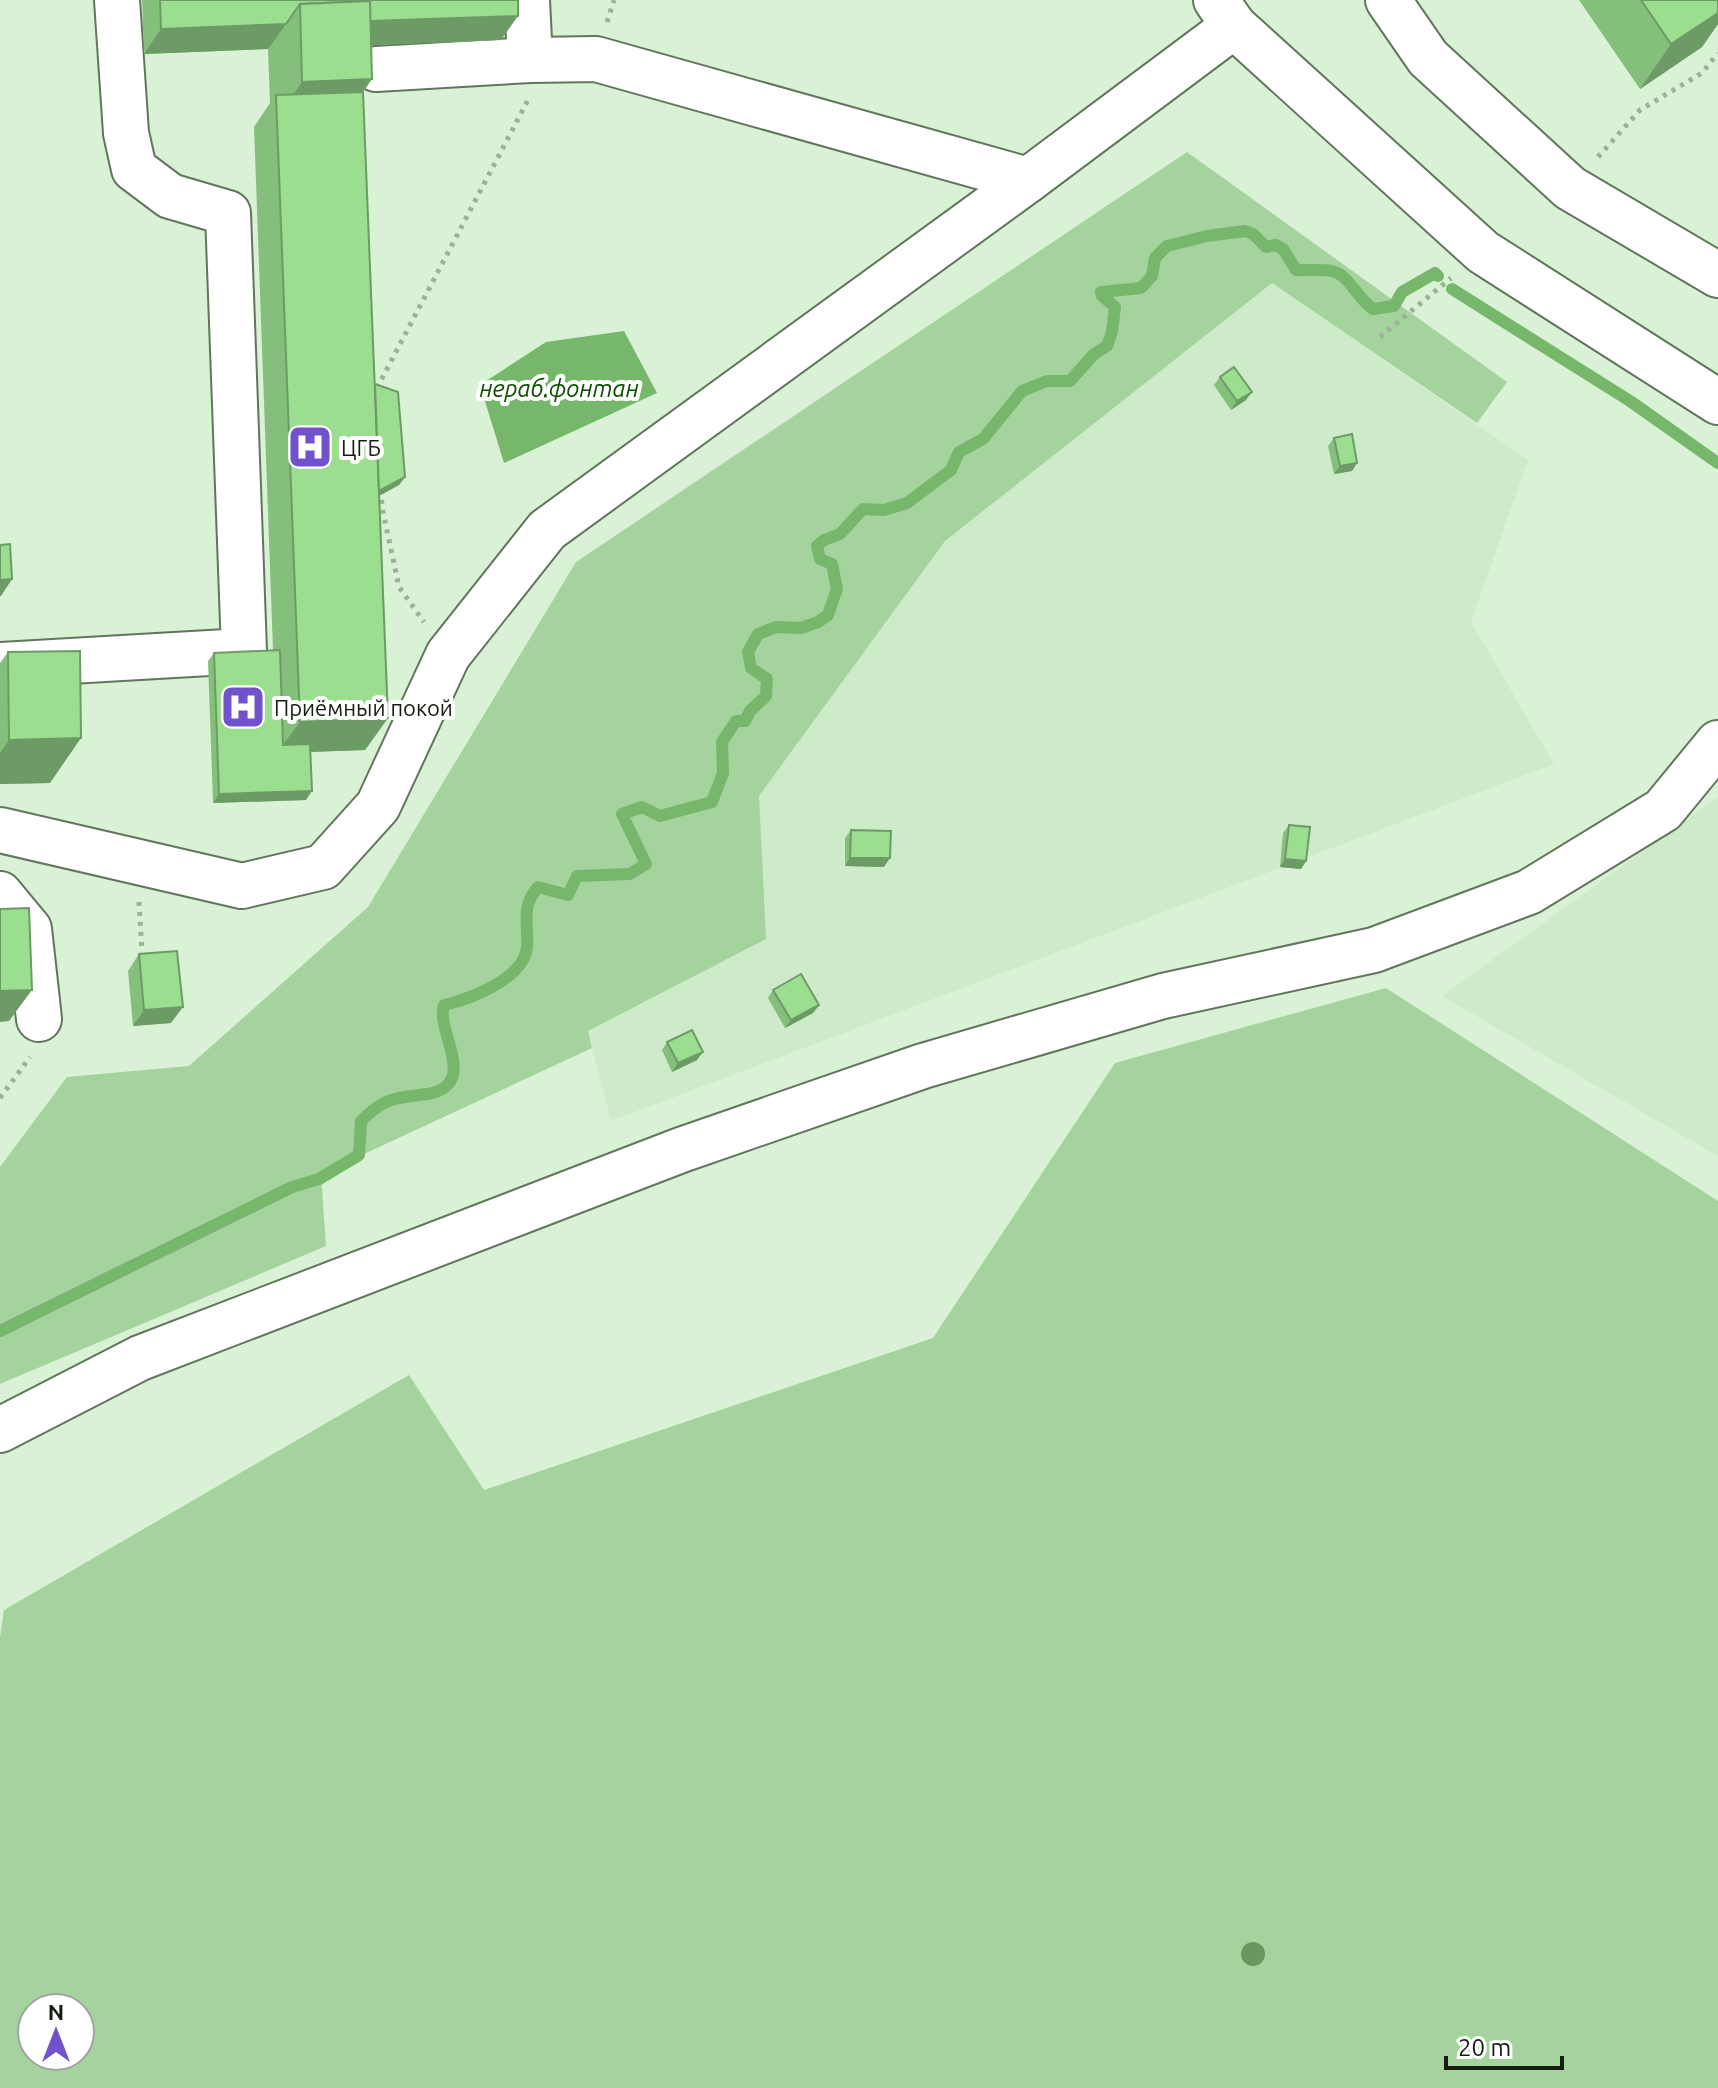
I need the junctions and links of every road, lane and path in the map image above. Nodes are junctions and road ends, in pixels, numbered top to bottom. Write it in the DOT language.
graph roads {
  1 [pos="117,0"];
  2 [pos="527,0"];
  3 [pos="1388,0"];
  4 [pos="1225,13"];
  5 [pos="1718,53"];
  6 [pos="540,60"];
  7 [pos="376,69"];
  8 [pos="1028,180"];
  9 [pos="1570,188"];
  10 [pos="1483,252"];
  11 [pos="1718,275"];
  12 [pos="1380,337"];
  13 [pos="377,402"];
  14 [pos="1718,402"];
  15 [pos="380,477"];
  16 [pos="448,655"];
  17 [pos="0,665"];
  18 [pos="1718,743"];
  19 [pos="0,830"];
  20 [pos="0,894"];
  21 [pos="39,1019"];
  22 [pos="0,1430"];
  1 -- 17 [label="street"];
  2 -- 6 [label="street"];
  3 -- 9 [label="street"];
  4 -- 8 [label="street"];
  4 -- 10 [label="street"];
  5 -- 9 [label="path"];
  6 -- 7 [label="street"];
  6 -- 8 [label="street"];
  6 -- 13 [label="path"];
  8 -- 16 [label="street"];
  9 -- 11 [label="street"];
  10 -- 12 [label="path"];
  10 -- 14 [label="street"];
  15 -- 16 [label="path"];
  16 -- 19 [label="street"];
  18 -- 22 [label="street"];
  20 -- 21 [label="street"];
}
